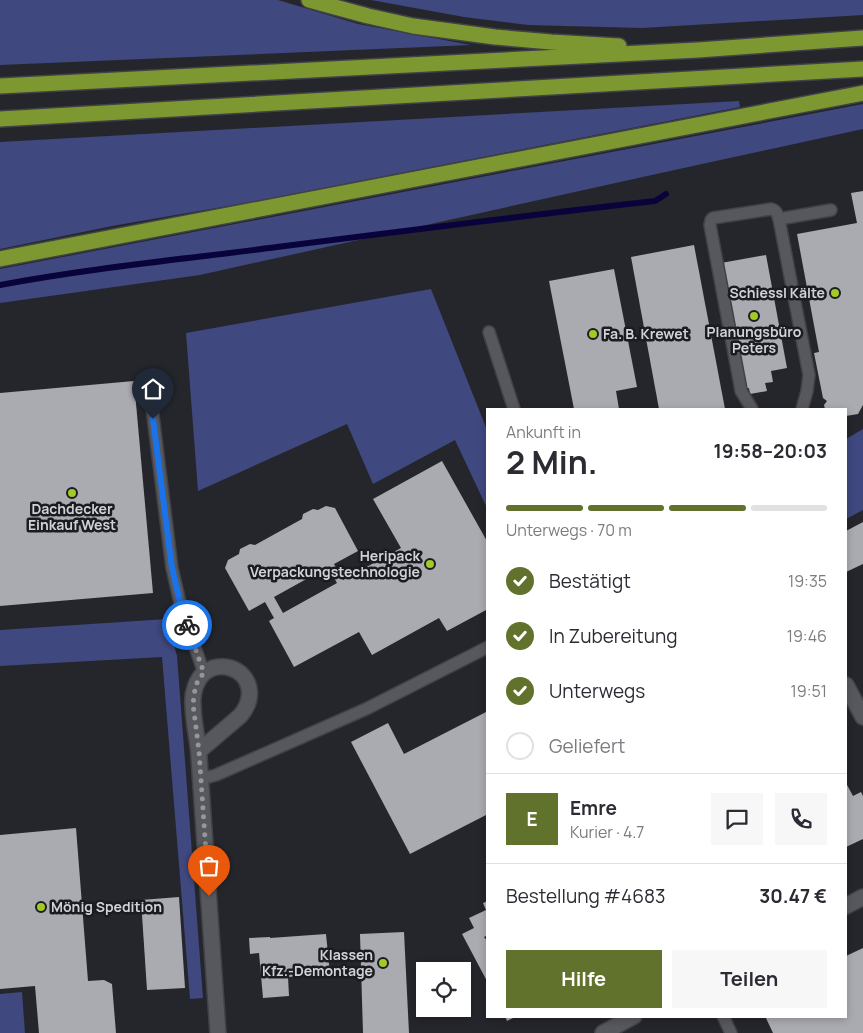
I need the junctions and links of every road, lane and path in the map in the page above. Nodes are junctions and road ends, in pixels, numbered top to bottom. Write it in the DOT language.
graph roads {
  1 [pos="308,0"];
  2 [pos="863,38"];
  3 [pos="698,50"];
  4 [pos="863,69"];
  5 [pos="0,86"];
  6 [pos="863,93"];
  7 [pos="0,119"];
  8 [pos="831,210"];
  9 [pos="779,219"];
  10 [pos="0,260"];
  11 [pos="489,332"];
  12 [pos="150,400"];
  13 [pos="514,408"];
  14 [pos="751,408"];
  15 [pos="802,408"];
  16 [pos="486,648"];
  17 [pos="204,673"];
  18 [pos="847,686"];
  19 [pos="863,717"];
  20 [pos="199,751"];
  21 [pos="201,779"];
  22 [pos="863,897"];
  23 [pos="847,905"];
  24 [pos="630,1018"];
  25 [pos="724,1018"];
  26 [pos="218,1033"];
  27 [pos="603,1033"];
  28 [pos="731,1033"];
  1 -- 3 [label="highway"];
  2 -- 3 [label="highway"];
  3 -- 5 [label="highway"];
  4 -- 7 [label="highway"];
  6 -- 10 [label="highway"];
  8 -- 9 [label="lane"];
  9 -- 14 [label="lane"];
  9 -- 15 [label="lane"];
  11 -- 13 [label="lane"];
  12 -- 17 [label="lane"];
  16 -- 21 [label="lane"];
  17 -- 20 [label="street"];
  17 -- 20 [label="street"];
  18 -- 19 [label="street"];
  20 -- 21 [label="street"];
  21 -- 26 [label="street"];
  22 -- 23 [label="street"];
  24 -- 27 [label="street"];
  25 -- 28 [label="lane"];
}
